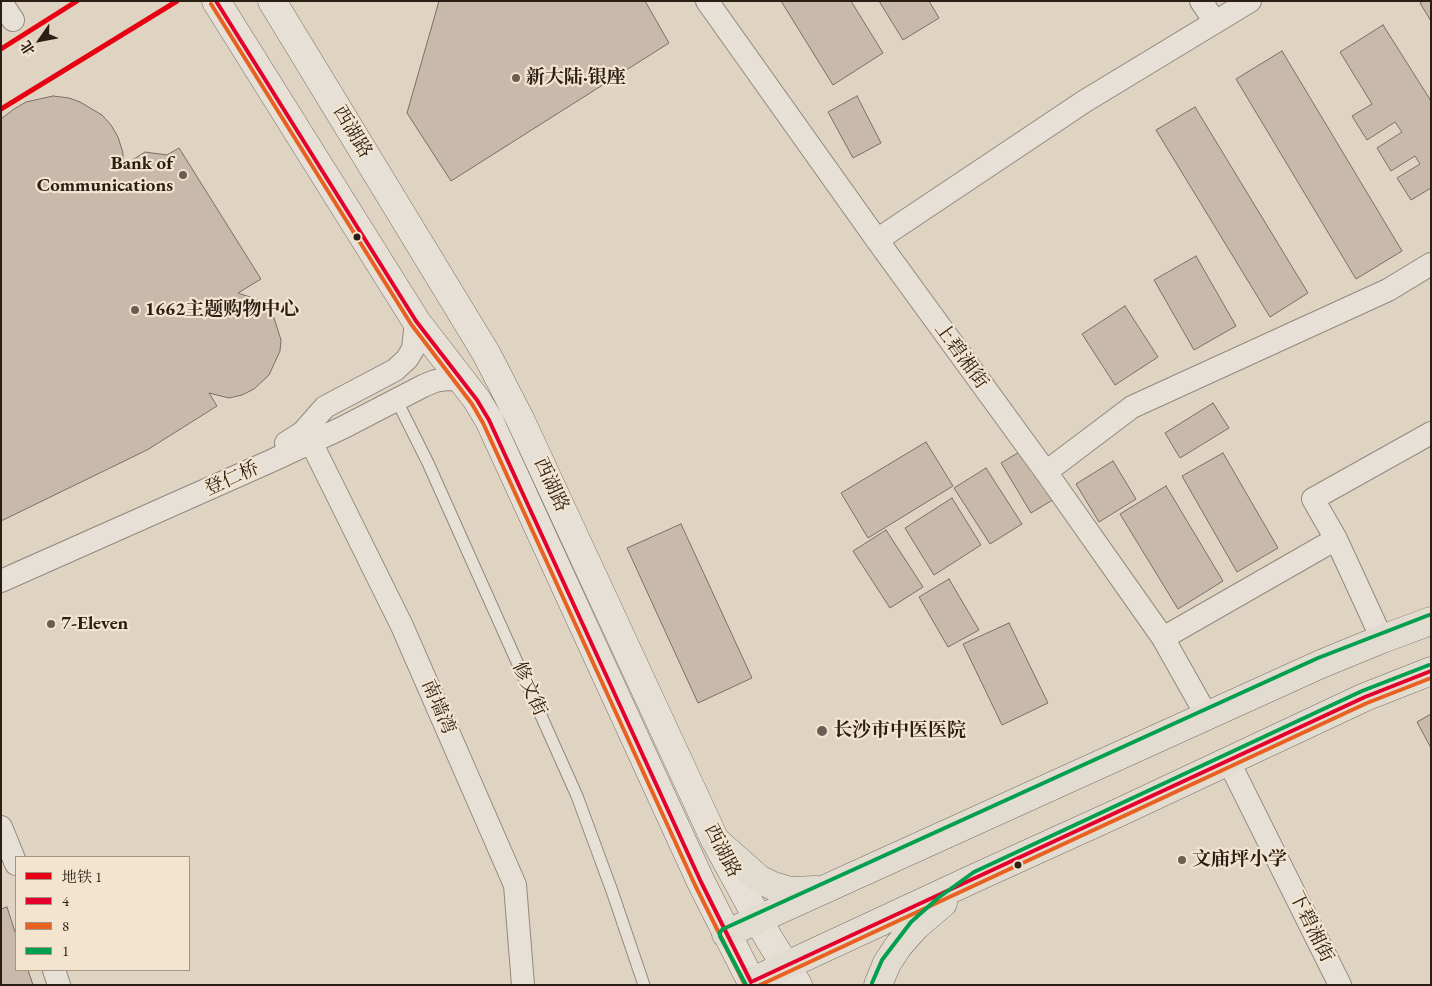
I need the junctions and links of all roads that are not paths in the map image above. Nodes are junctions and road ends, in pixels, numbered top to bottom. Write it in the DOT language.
graph roads {
  1 [pos="216,1"];
  2 [pos="272,1"];
  3 [pos="290,1"];
  4 [pos="707,1"];
  5 [pos="1201,1"];
  6 [pos="1250,1"];
  7 [pos="1215,22"];
  8 [pos="306,57"];
  9 [pos="877,240"];
  10 [pos="1431,264"];
  11 [pos="416,321"];
  12 [pos="462,380"];
  13 [pos="396,399"];
  14 [pos="1431,433"];
  15 [pos="311,442"];
  16 [pos="1046,472"];
  17 [pos="1336,539"];
  18 [pos="1,568"];
  19 [pos="1,581"];
  20 [pos="1431,622"];
  21 [pos="1163,638"];
  22 [pos="1382,639"];
  23 [pos="1431,671"];
  24 [pos="1207,716"];
  25 [pos="1229,762"];
  26 [pos="2,828"];
  27 [pos="715,840"];
  28 [pos="15,861"];
  29 [pos="977,877"];
  30 [pos="832,886"];
  31 [pos="758,920"];
  32 [pos="726,934"];
  33 [pos="54,971"];
  34 [pos="792,975"];
  35 [pos="752,983"];
  36 [pos="59,985"];
  37 [pos="523,985"];
  38 [pos="644,985"];
  39 [pos="878,985"];
  40 [pos="1340,985"];
  1 -- 11 [label="main road, 西湖路"];
  2 -- 8 [label="main road, 西湖路"];
  3 -- 8 [label="main road"];
  4 -- 9 [label="street, 上碧湘街"];
  5 -- 7 [label="street"];
  6 -- 7 [label="street"];
  7 -- 9 [label="street"];
  8 -- 27 [label="main road, 西湖路"];
  9 -- 16 [label="street, 上碧湘街"];
  10 -- 16 [label="street"];
  11 -- 12 [label="main road, 西湖路"];
  11 -- 18 [label="street, 登仁桥"];
  12 -- 13 [label="street, 登仁桥"];
  12 -- 32 [label="main road, 西湖路"];
  13 -- 15 [label="street, 登仁桥"];
  13 -- 38 [label="lane, 修文街"];
  14 -- 17 [label="street"];
  15 -- 19 [label="street, 登仁桥"];
  15 -- 37 [label="street, 南墙湾"];
  16 -- 21 [label="street, 上碧湘街"];
  17 -- 21 [label="street"];
  17 -- 22 [label="street"];
  20 -- 22 [label="main road"];
  21 -- 24 [label="street, 上碧湘街"];
  22 -- 24 [label="main road"];
  23 -- 25 [label="main road"];
  24 -- 30 [label="main road"];
  25 -- 29 [label="main road"];
  25 -- 40 [label="street, 下碧湘街"];
  26 -- 28 [label="street"];
  27 -- 30 [label="main road"];
  27 -- 31 [label="main road, 西湖路"];
  29 -- 34 [label="main road"];
  29 -- 39 [label="main road"];
  30 -- 31 [label="main road"];
  31 -- 32 [label="main road"];
  31 -- 34 [label="main road, 西湖路"];
  32 -- 35 [label="main road, 西湖路"];
  33 -- 36 [label="street"];
  34 -- 35 [label="main road"];
}
